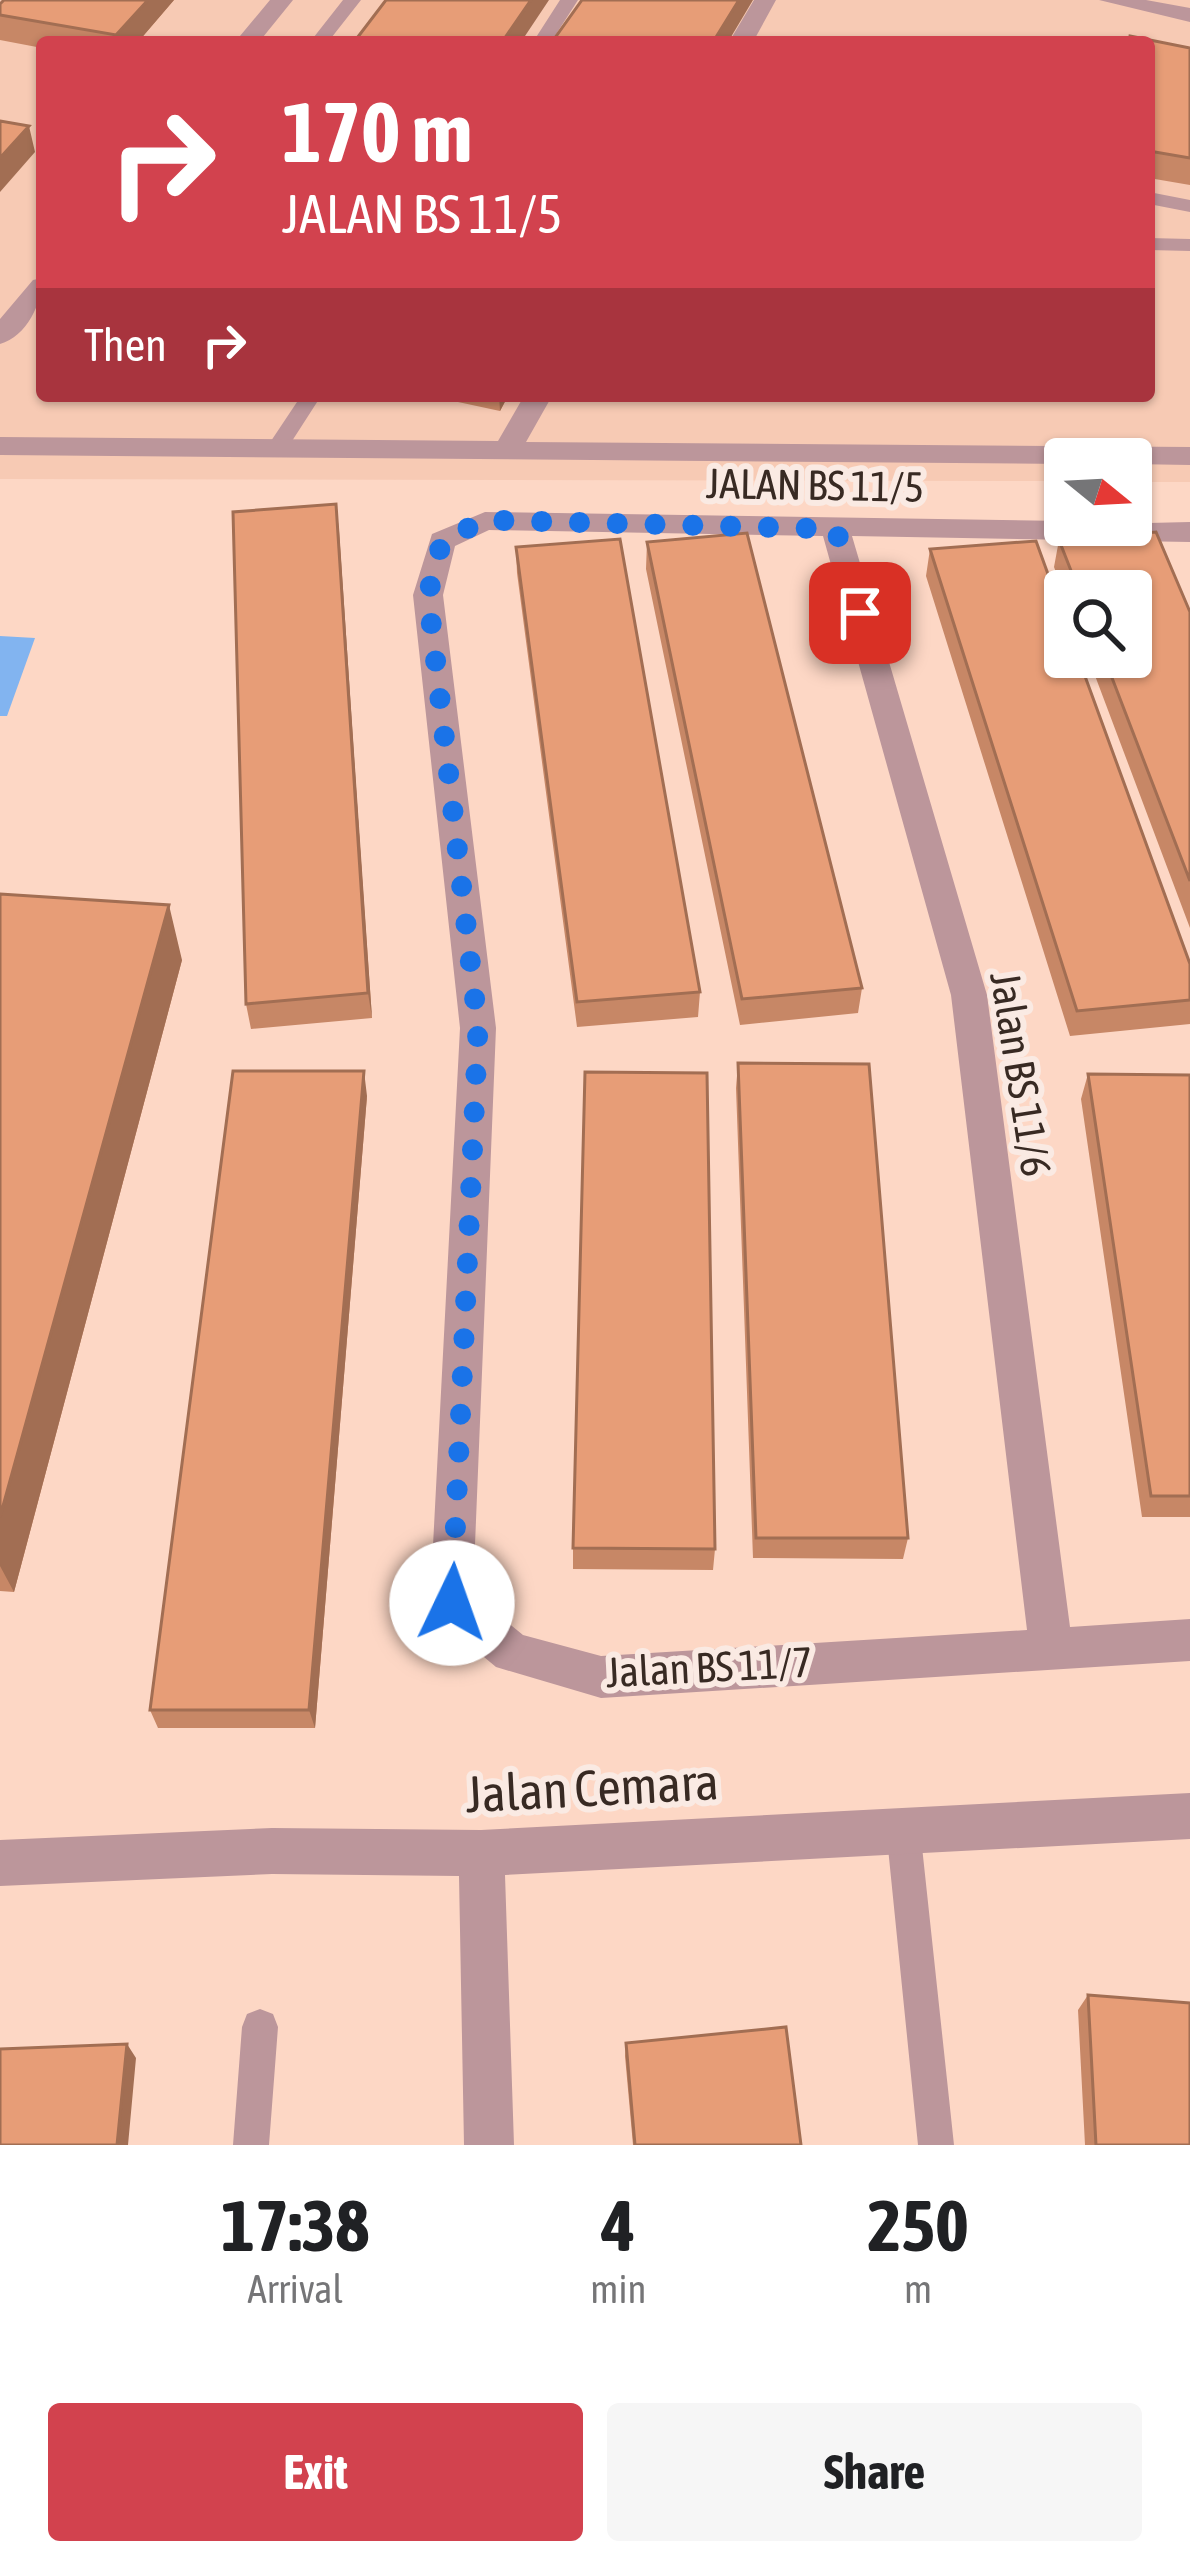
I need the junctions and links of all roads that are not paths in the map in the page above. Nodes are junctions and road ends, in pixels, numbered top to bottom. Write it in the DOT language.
graph roads {
  1 [pos="282,0"];
  2 [pos="352,0"];
  3 [pos="569,0"];
  4 [pos="765,0"];
  5 [pos="1110,0"];
  6 [pos="1190,15"];
  7 [pos="252,36"];
  8 [pos="325,36"];
  9 [pos="546,36"];
  10 [pos="744,36"];
  11 [pos="1155,199"];
  12 [pos="1190,206"];
  13 [pos="1155,244"];
  14 [pos="1190,245"];
  15 [pos="36,293"];
  16 [pos="0,336"];
  17 [pos="306,402"];
  18 [pos="535,402"];
  19 [pos="0,446"];
  20 [pos="276,450"];
  21 [pos="506,452"];
  22 [pos="1190,456"];
  23 [pos="836,529"];
  24 [pos="1190,532"];
  25 [pos="442,541"];
  26 [pos="1190,1640"];
  27 [pos="1051,1646"];
  28 [pos="1190,1816"];
  29 [pos="903,1828"];
  30 [pos="481,1853"];
  31 [pos="0,1863"];
  32 [pos="260,2027"];
  33 [pos="251,2145"];
  34 [pos="490,2145"];
  35 [pos="936,2145"];
  1 -- 7 [label="street"];
  2 -- 8 [label="lane"];
  3 -- 9 [label="lane"];
  4 -- 10 [label="street"];
  5 -- 6 [label="street"];
  11 -- 12 [label="lane"];
  13 -- 14 [label="lane"];
  15 -- 16 [label="street"];
  17 -- 20 [label="lane"];
  18 -- 21 [label="street"];
  19 -- 20 [label="street"];
  20 -- 21 [label="street"];
  21 -- 22 [label="street"];
  23 -- 24 [label="street, JALAN BS 11/5"];
  23 -- 25 [label="street, JALAN BS 11/5"];
  23 -- 27 [label="street, Jalan BS 11/6"];
  25 -- 27 [label="street, Jalan BS 11/7"];
  26 -- 27 [label="street, Jalan BS 11/7"];
  28 -- 29 [label="street, Jalan Cemara"];
  29 -- 30 [label="street, Jalan Cemara"];
  29 -- 35 [label="lane"];
  30 -- 31 [label="street, Jalan Cemara"];
  30 -- 34 [label="street"];
  32 -- 33 [label="lane"];
}
